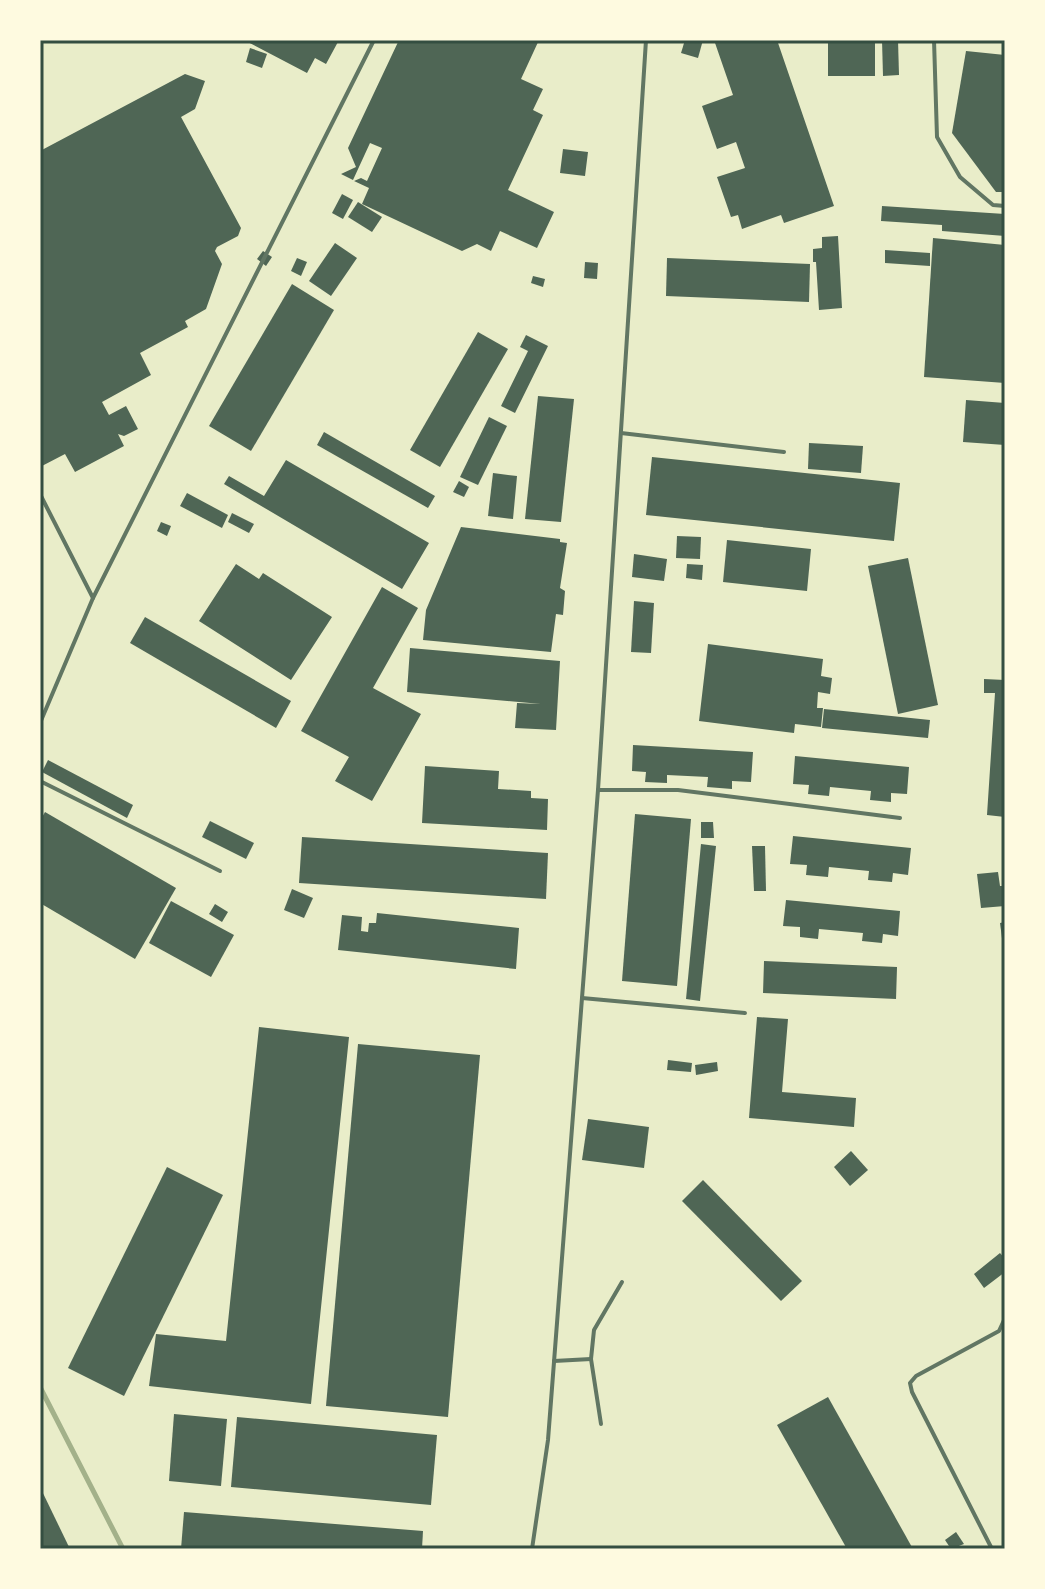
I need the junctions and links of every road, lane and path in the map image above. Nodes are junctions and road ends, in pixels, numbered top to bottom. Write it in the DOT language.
graph roads {
  1 [pos="374,40"];
  2 [pos="646,40"];
  3 [pos="934,40"];
  4 [pos="1005,206"];
  5 [pos="621,433"];
  6 [pos="784,452"];
  7 [pos="40,494"];
  8 [pos="93,598"];
  9 [pos="40,723"];
  10 [pos="40,781"];
  11 [pos="598,790"];
  12 [pos="900,818"];
  13 [pos="220,871"];
  14 [pos="582,998"];
  15 [pos="745,1013"];
  16 [pos="622,1282"];
  17 [pos="1005,1318"];
  18 [pos="591,1359"];
  19 [pos="554,1361"];
  20 [pos="601,1424"];
  21 [pos="532,1549"];
  22 [pos="992,1549"];
  1 -- 8 [label="lane"];
  2 -- 5 [label="lane"];
  3 -- 4 [label="lane"];
  5 -- 6 [label="lane"];
  5 -- 11 [label="lane"];
  7 -- 8 [label="lane"];
  8 -- 9 [label="lane"];
  10 -- 13 [label="lane"];
  11 -- 12 [label="lane"];
  11 -- 14 [label="lane"];
  14 -- 15 [label="lane"];
  14 -- 19 [label="lane"];
  16 -- 18 [label="lane"];
  17 -- 22 [label="lane"];
  18 -- 19 [label="lane"];
  18 -- 20 [label="lane"];
  19 -- 21 [label="lane"];
}
